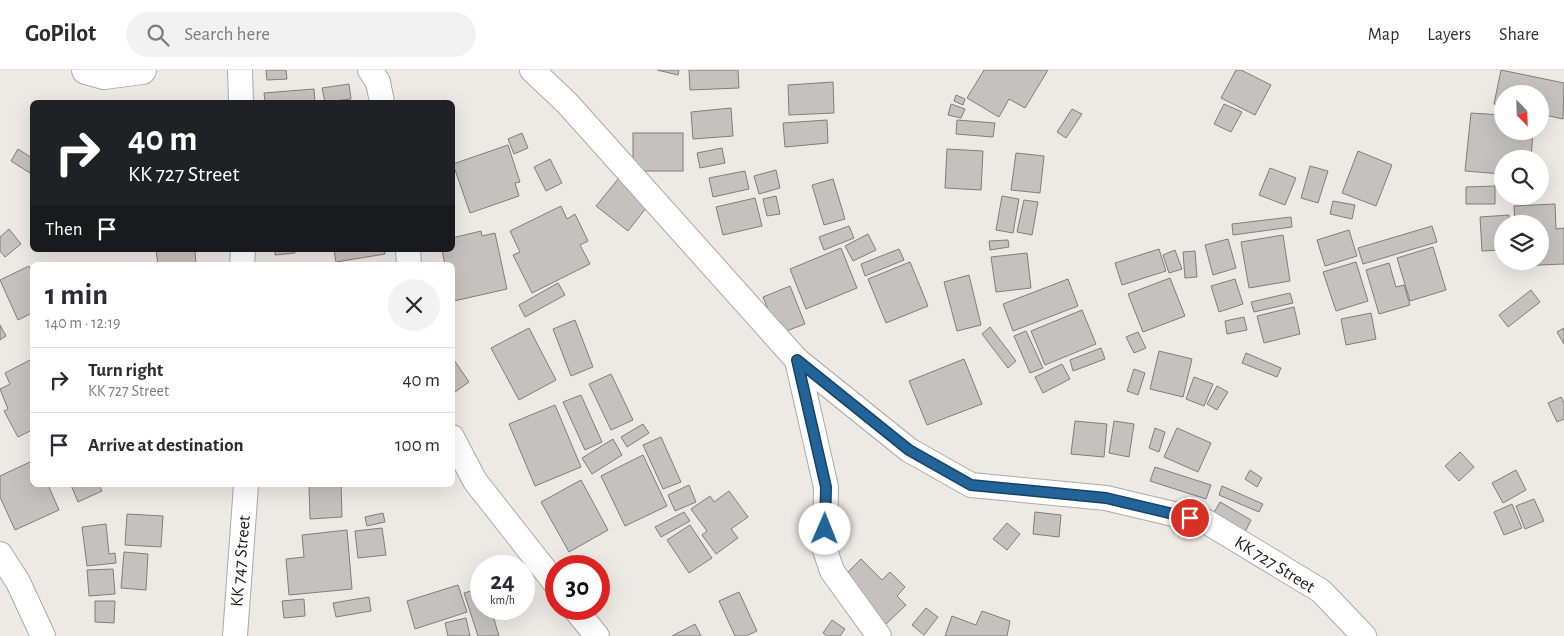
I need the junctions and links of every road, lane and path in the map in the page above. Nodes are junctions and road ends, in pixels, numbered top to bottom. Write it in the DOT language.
graph roads {
  1 [pos="142,70"];
  2 [pos="240,70"];
  3 [pos="370,70"];
  4 [pos="532,70"];
  5 [pos="97,72"];
  6 [pos="241,100"];
  7 [pos="382,100"];
  8 [pos="797,360"];
  9 [pos="455,443"];
  10 [pos="246,487"];
  11 [pos="0,554"];
  12 [pos="545,570"];
  13 [pos="585,620"];
  14 [pos="43,636"];
  15 [pos="222,636"];
  16 [pos="234,636"];
  17 [pos="597,636"];
  18 [pos="879,636"];
  19 [pos="1364,636"];
  1 -- 5 [label="street"];
  2 -- 6 [label="street"];
  3 -- 7 [label="street"];
  4 -- 8 [label="street, KK 727 Street"];
  8 -- 18 [label="street"];
  8 -- 19 [label="street, KK 727 Street"];
  9 -- 12 [label="street"];
  10 -- 16 [label="street, KK 747 Street"];
  11 -- 14 [label="street"];
  13 -- 17 [label="street"];
  15 -- 16 [label="street"];
}
